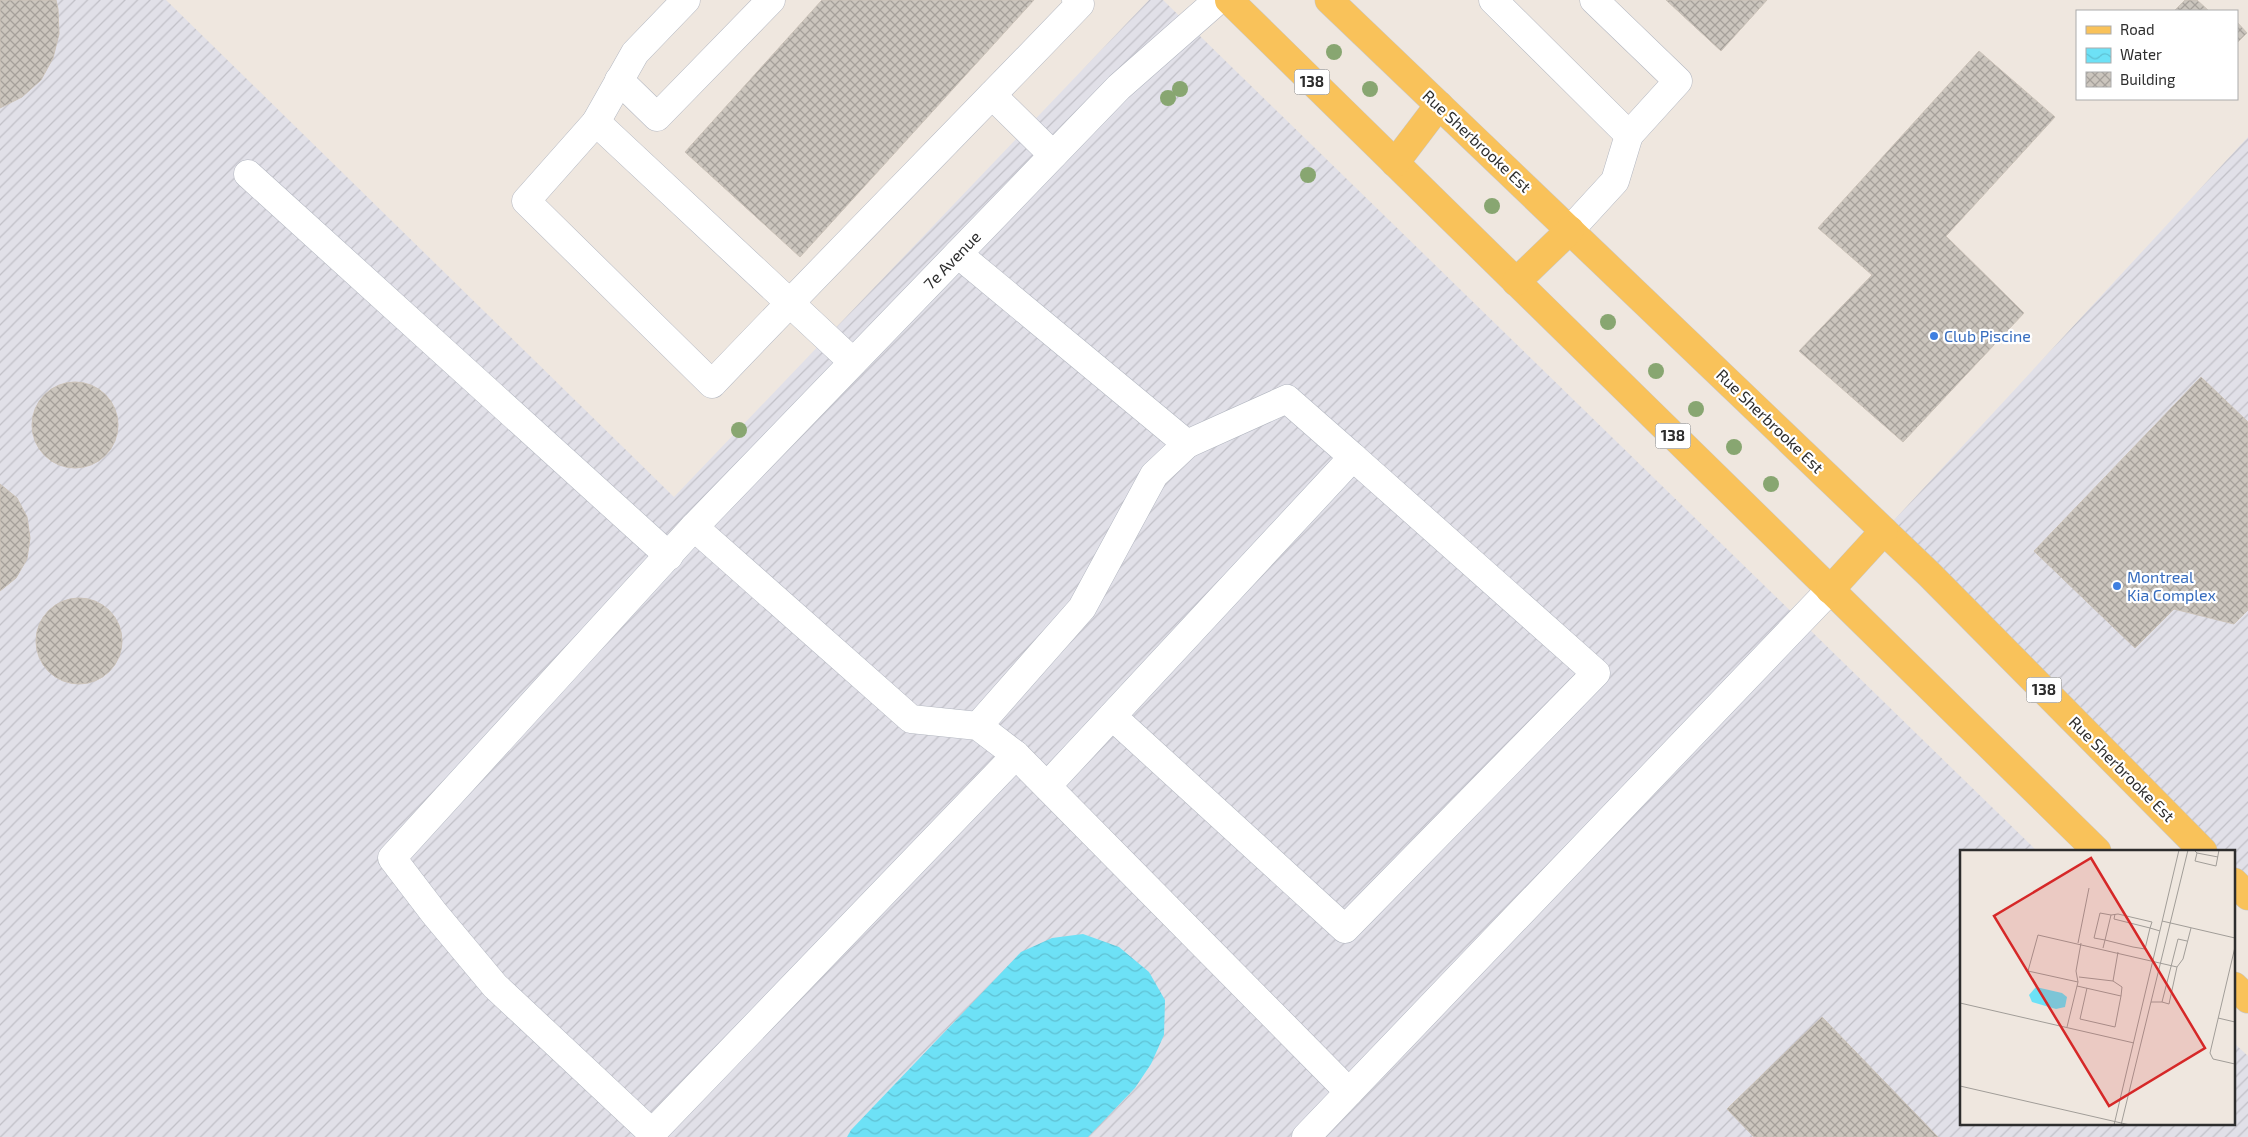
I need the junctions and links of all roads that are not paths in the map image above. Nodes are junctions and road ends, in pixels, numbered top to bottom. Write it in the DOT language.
graph roads {
  1 [pos="686,0"];
  2 [pos="771,0"];
  3 [pos="1076,0"];
  4 [pos="1218,0"];
  5 [pos="1229,0"];
  6 [pos="1329,0"];
  7 [pos="1493,0"];
  8 [pos="1594,0"];
  9 [pos="619,80"];
  10 [pos="992,95"];
  11 [pos="1438,105"];
  12 [pos="596,122"];
  13 [pos="1629,134"];
  14 [pos="1053,155"];
  15 [pos="1395,163"];
  16 [pos="248,174"];
  17 [pos="1570,230"];
  18 [pos="958,254"];
  19 [pos="1516,282"];
  20 [pos="790,303"];
  21 [pos="853,362"];
  22 [pos="1187,444"];
  23 [pos="1353,457"];
  24 [pos="694,527"];
  25 [pos="1884,531"];
  26 [pos="668,556"];
  27 [pos="1830,590"];
  28 [pos="1112,716"];
  29 [pos="978,726"];
  30 [pos="1016,755"];
  31 [pos="1047,786"];
  32 [pos="2096,850"];
  33 [pos="2202,850"];
  34 [pos="2236,884"];
  35 [pos="2248,896"];
  36 [pos="2236,988"];
  37 [pos="2248,999"];
  38 [pos="1349,1092"];
  39 [pos="654,1135"];
  40 [pos="1306,1137"];
  1 -- 9 [label="street"];
  2 -- 9 [label="street"];
  3 -- 10 [label="street"];
  4 -- 14 [label="street, 7e Avenue"];
  5 -- 15 [label="main road, 138"];
  6 -- 11 [label="main road, Rue Sherbrooke Est / 138"];
  7 -- 13 [label="street"];
  8 -- 13 [label="street"];
  9 -- 12 [label="street"];
  10 -- 14 [label="street"];
  10 -- 20 [label="street"];
  11 -- 15 [label="main road"];
  11 -- 17 [label="main road, Rue Sherbrooke Est / 138"];
  12 -- 20 [label="street"];
  12 -- 20 [label="street"];
  13 -- 17 [label="street"];
  14 -- 18 [label="street, 7e Avenue"];
  15 -- 19 [label="main road, 138"];
  16 -- 26 [label="street"];
  17 -- 19 [label="main road"];
  17 -- 25 [label="main road, Rue Sherbrooke Est / 138"];
  18 -- 21 [label="street, 7e Avenue"];
  18 -- 22 [label="street"];
  19 -- 27 [label="main road, 138"];
  20 -- 21 [label="street"];
  21 -- 24 [label="street, 7e Avenue"];
  22 -- 23 [label="street"];
  22 -- 29 [label="street"];
  23 -- 28 [label="street"];
  23 -- 28 [label="street"];
  24 -- 26 [label="street, 7e Avenue"];
  24 -- 29 [label="street"];
  25 -- 27 [label="main road"];
  25 -- 33 [label="main road, Rue Sherbrooke Est / 138"];
  26 -- 39 [label="street, 7e Avenue"];
  27 -- 32 [label="main road, 138"];
  27 -- 38 [label="street"];
  28 -- 31 [label="street"];
  29 -- 30 [label="street"];
  30 -- 31 [label="street"];
  30 -- 39 [label="street"];
  31 -- 38 [label="street"];
  34 -- 35 [label="main road"];
  36 -- 37 [label="main road"];
  38 -- 40 [label="street"];
}
